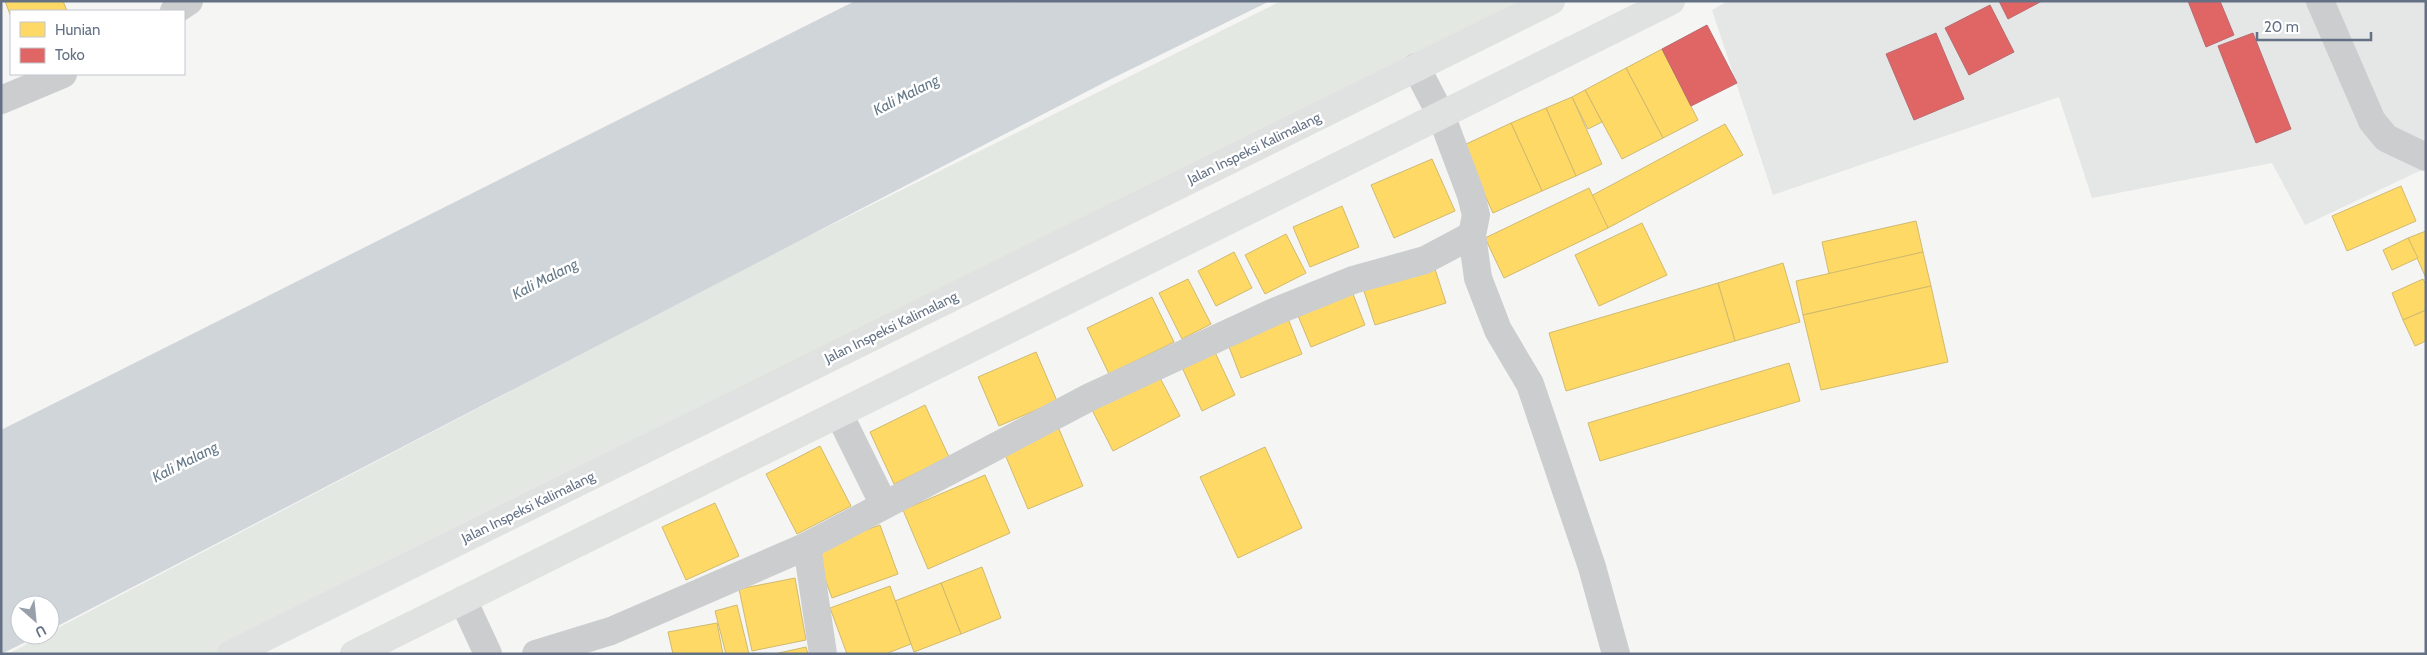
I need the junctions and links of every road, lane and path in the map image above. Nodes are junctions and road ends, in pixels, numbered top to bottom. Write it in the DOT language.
graph roads {
  1 [pos="189,1"];
  2 [pos="1551,1"];
  3 [pos="1671,1"];
  4 [pos="2320,1"];
  5 [pos="176,10"];
  6 [pos="1416,67"];
  7 [pos="61,75"];
  8 [pos="1,100"];
  9 [pos="1441,115"];
  10 [pos="2426,157"];
  11 [pos="1472,235"];
  12 [pos="839,414"];
  13 [pos="884,505"];
  14 [pos="806,546"];
  15 [pos="463,600"];
  16 [pos="231,654"];
  17 [pos="354,654"];
  18 [pos="488,654"];
  19 [pos="536,654"];
  20 [pos="823,654"];
  21 [pos="1616,654"];
  1 -- 5 [label="street"];
  2 -- 6 [label="main road, Jalan Inspeksi Kalimalang"];
  3 -- 9 [label="main road"];
  4 -- 10 [label="street"];
  6 -- 9 [label="street"];
  6 -- 16 [label="main road, Jalan Inspeksi Kalimalang"];
  7 -- 8 [label="street"];
  9 -- 11 [label="street"];
  9 -- 12 [label="main road"];
  11 -- 13 [label="street"];
  11 -- 21 [label="street"];
  12 -- 13 [label="street"];
  12 -- 15 [label="main road"];
  13 -- 14 [label="street"];
  14 -- 19 [label="street"];
  14 -- 20 [label="street"];
  15 -- 17 [label="main road"];
  15 -- 18 [label="street"];
}
